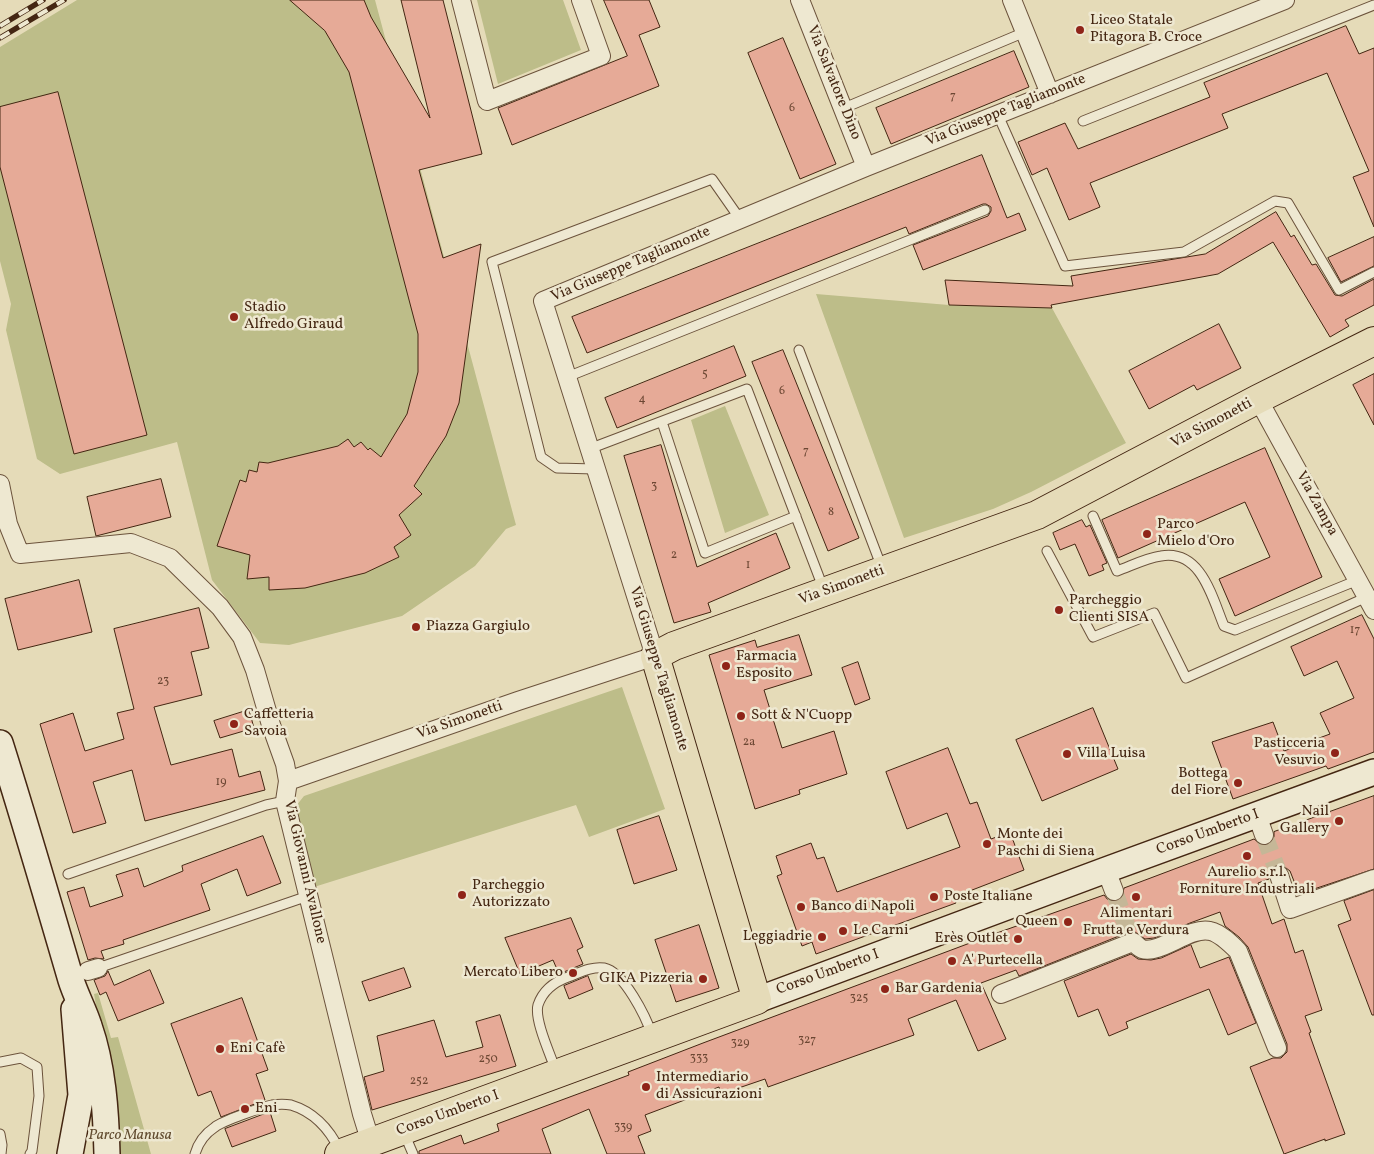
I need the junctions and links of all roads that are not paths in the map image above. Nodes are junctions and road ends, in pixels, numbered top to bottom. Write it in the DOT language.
graph roads {
  1 [pos="461,0"];
  2 [pos="581,0"];
  3 [pos="800,0"];
  4 [pos="1012,0"];
  5 [pos="1285,0"];
  6 [pos="1374,5"];
  7 [pos="1025,32"];
  8 [pos="1050,94"];
  9 [pos="844,108"];
  10 [pos="998,115"];
  11 [pos="1083,121"];
  12 [pos="866,167"];
  13 [pos="985,210"];
  14 [pos="740,219"];
  15 [pos="1374,272"];
  16 [pos="1374,341"];
  17 [pos="799,350"];
  18 [pos="567,377"];
  19 [pos="1258,399"];
  20 [pos="662,422"];
  21 [pos="589,449"];
  22 [pos="595,469"];
  23 [pos="0,484"];
  24 [pos="796,516"];
  25 [pos="1093,516"];
  26 [pos="1047,551"];
  27 [pos="883,571"];
  28 [pos="824,592"];
  29 [pos="1367,592"];
  30 [pos="655,656"];
  31 [pos="0,743"];
  32 [pos="1374,772"];
  33 [pos="288,781"];
  34 [pos="284,801"];
  35 [pos="68,874"];
  36 [pos="1279,875"];
  37 [pos="1374,879"];
  38 [pos="308,896"];
  39 [pos="86,974"];
  40 [pos="1001,994"];
  41 [pos="757,1000"];
  42 [pos="653,1037"];
  43 [pos="1277,1048"];
  44 [pos="0,1062"];
  45 [pos="557,1073"];
  46 [pos="0,1134"];
  47 [pos="408,1142"];
  48 [pos="371,1143"];
  49 [pos="1,1154"];
  50 [pos="30,1154"];
  51 [pos="70,1154"];
  52 [pos="107,1154"];
  53 [pos="195,1154"];
  54 [pos="340,1154"];
  1 -- 2 [label="street"];
  3 -- 9 [label="street, Via Salvatore Dino"];
  4 -- 7 [label="street"];
  5 -- 8 [label="street, Via Giuseppe Tagliamonte"];
  6 -- 11 [label="lane"];
  7 -- 8 [label="street"];
  7 -- 9 [label="lane"];
  8 -- 10 [label="street, Via Giuseppe Tagliamonte"];
  9 -- 12 [label="street, Via Salvatore Dino"];
  10 -- 12 [label="street, Via Giuseppe Tagliamonte"];
  10 -- 15 [label="lane"];
  12 -- 14 [label="street, Via Giuseppe Tagliamonte"];
  13 -- 18 [label="lane"];
  14 -- 18 [label="street, Via Giuseppe Tagliamonte"];
  14 -- 22 [label="lane"];
  16 -- 19 [label="main road, Via Simonetti"];
  17 -- 27 [label="lane"];
  18 -- 21 [label="street, Via Giuseppe Tagliamonte"];
  19 -- 27 [label="main road, Via Simonetti"];
  19 -- 29 [label="street, Via Zampa"];
  20 -- 21 [label="lane"];
  20 -- 24 [label="lane"];
  20 -- 24 [label="lane"];
  21 -- 22 [label="street, Via Giuseppe Tagliamonte"];
  22 -- 30 [label="street, Via Giuseppe Tagliamonte"];
  23 -- 33 [label="street, Via Giovanni Avallone"];
  24 -- 28 [label="lane"];
  25 -- 29 [label="lane"];
  26 -- 29 [label="lane"];
  27 -- 28 [label="main road, Via Simonetti"];
  28 -- 30 [label="main road, Via Simonetti"];
  30 -- 33 [label="street, Via Simonetti"];
  30 -- 41 [label="main road, Via Giuseppe Tagliamonte"];
  31 -- 39 [label="street"];
  32 -- 41 [label="street, Corso Umberto I"];
  33 -- 34 [label="street, Via Giovanni Avallone"];
  34 -- 35 [label="lane"];
  34 -- 38 [label="street, Via Giovanni Avallone"];
  36 -- 37 [label="street"];
  38 -- 39 [label="lane"];
  38 -- 48 [label="street, Via Giovanni Avallone"];
  39 -- 51 [label="street"];
  39 -- 52 [label="street"];
  40 -- 43 [label="street"];
  41 -- 42 [label="main road, Corso Umberto I"];
  42 -- 45 [label="main road, Corso Umberto I"];
  42 -- 45 [label="lane"];
  44 -- 50 [label="lane"];
  45 -- 47 [label="main road, Corso Umberto I"];
  46 -- 49 [label="lane"];
  47 -- 48 [label="main road, Corso Umberto I"];
  48 -- 54 [label="main road, Corso Umberto I"];
  53 -- 54 [label="lane"];
}
